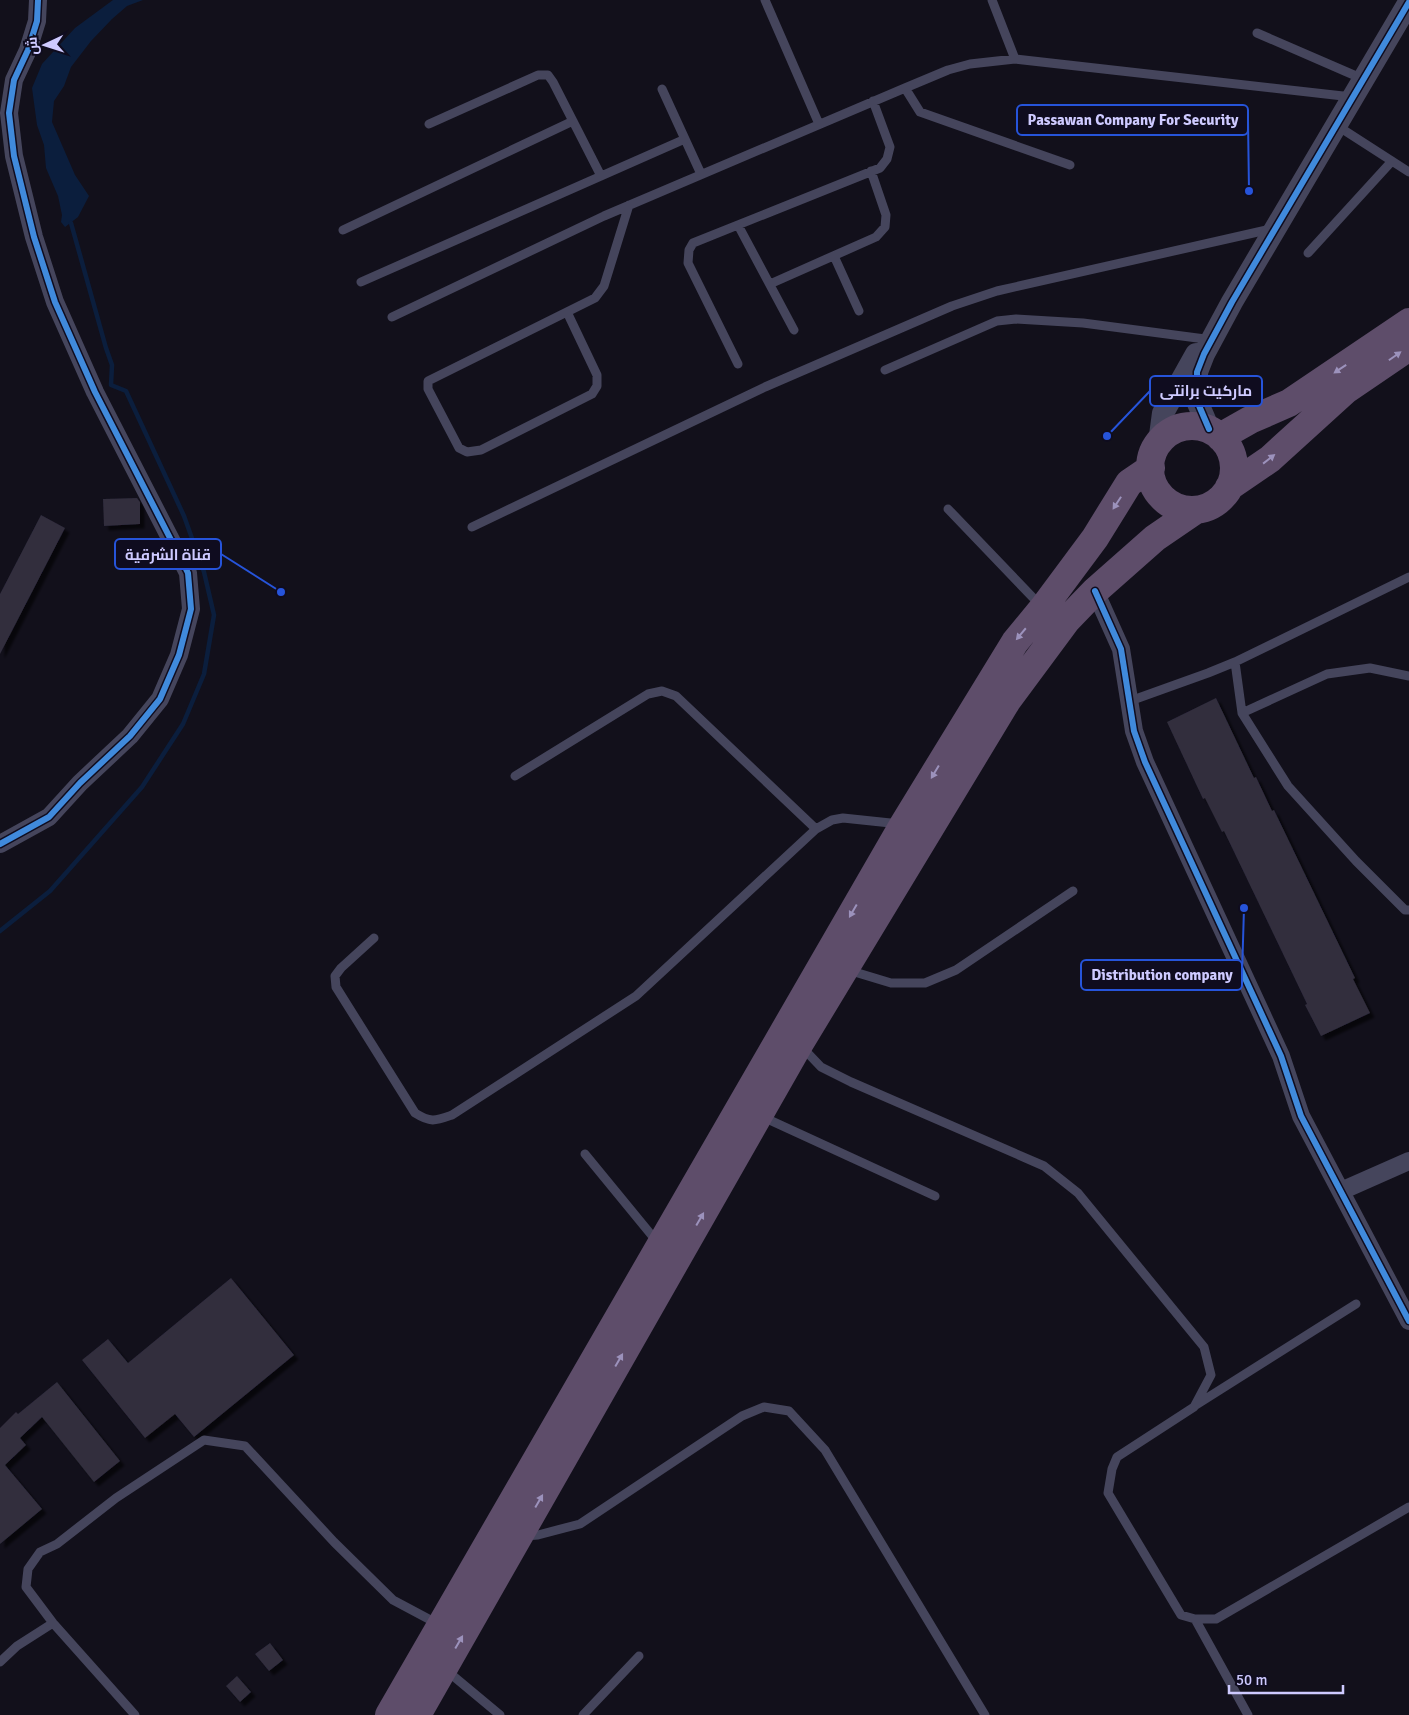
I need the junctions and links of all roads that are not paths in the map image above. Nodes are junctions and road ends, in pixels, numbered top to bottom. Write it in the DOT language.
graph roads {
  1 [pos="38,0"];
  2 [pos="766,0"];
  3 [pos="992,0"];
  4 [pos="1409,2"];
  5 [pos="1257,33"];
  6 [pos="1015,59"];
  7 [pos="905,88"];
  8 [pos="1358,88"];
  9 [pos="662,89"];
  10 [pos="873,101"];
  11 [pos="573,121"];
  12 [pos="429,124"];
  13 [pos="819,124"];
  14 [pos="1336,125"];
  15 [pos="685,139"];
  16 [pos="1392,161"];
  17 [pos="1070,165"];
  18 [pos="871,171"];
  19 [pos="1409,172"];
  20 [pos="701,174"];
  21 [pos="601,176"];
  22 [pos="629,205"];
  23 [pos="738,225"];
  24 [pos="1276,228"];
  25 [pos="343,230"];
  26 [pos="1308,253"];
  27 [pos="834,256"];
  28 [pos="361,282"];
  29 [pos="770,284"];
  30 [pos="1232,302"];
  31 [pos="859,311"];
  32 [pos="568,312"];
  33 [pos="392,318"];
  34 [pos="1409,322"];
  35 [pos="794,330"];
  36 [pos="1205,339"];
  37 [pos="1409,347"];
  38 [pos="738,364"];
  39 [pos="885,370"];
  40 [pos="1214,433"];
  41 [pos="1159,443"];
  42 [pos="1151,468"];
  43 [pos="1230,487"];
  44 [pos="948,508"];
  45 [pos="1196,510"];
  46 [pos="472,528"];
  47 [pos="1409,577"];
  48 [pos="1095,591"];
  49 [pos="1043,608"];
  50 [pos="1235,662"];
  51 [pos="1409,676"];
  52 [pos="1130,701"];
  53 [pos="1242,714"];
  54 [pos="515,776"];
  55 [pos="903,825"];
  56 [pos="816,829"];
  57 [pos="0,844"];
  58 [pos="1073,891"];
  59 [pos="1409,910"];
  60 [pos="374,938"];
  61 [pos="844,969"];
  62 [pos="800,1044"];
  63 [pos="759,1115"];
  64 [pos="585,1154"];
  65 [pos="1409,1161"];
  66 [pos="1341,1191"];
  67 [pos="935,1196"];
  68 [pos="660,1245"];
  69 [pos="1356,1304"];
  70 [pos="1409,1321"];
  71 [pos="1194,1407"];
  72 [pos="1409,1507"];
  73 [pos="520,1536"];
  74 [pos="1195,1619"];
  75 [pos="53,1624"];
  76 [pos="441,1625"];
  77 [pos="639,1656"];
  78 [pos="0,1662"];
  79 [pos="444,1669"];
  80 [pos="135,1715"];
  81 [pos="389,1715"];
  82 [pos="417,1715"];
  83 [pos="500,1715"];
  84 [pos="583,1715"];
  85 [pos="985,1715"];
  86 [pos="1248,1715"];
  1 -- 57 [label="street"];
  2 -- 13 [label="lane"];
  3 -- 6 [label="lane"];
  4 -- 8 [label="street"];
  5 -- 8 [label="lane"];
  6 -- 7 [label="lane"];
  6 -- 8 [label="lane"];
  7 -- 10 [label="lane"];
  7 -- 17 [label="lane"];
  8 -- 14 [label="street"];
  9 -- 15 [label="lane"];
  10 -- 13 [label="lane"];
  10 -- 18 [label="lane"];
  11 -- 12 [label="lane"];
  11 -- 21 [label="lane"];
  11 -- 25 [label="lane"];
  13 -- 20 [label="lane"];
  14 -- 16 [label="lane"];
  14 -- 24 [label="street"];
  15 -- 20 [label="lane"];
  15 -- 21 [label="lane"];
  16 -- 19 [label="lane"];
  16 -- 26 [label="lane"];
  18 -- 23 [label="lane"];
  18 -- 27 [label="lane"];
  20 -- 22 [label="lane"];
  21 -- 28 [label="lane"];
  22 -- 32 [label="lane"];
  22 -- 33 [label="lane"];
  23 -- 29 [label="lane"];
  23 -- 38 [label="lane"];
  24 -- 30 [label="street"];
  24 -- 46 [label="lane"];
  27 -- 29 [label="lane"];
  27 -- 31 [label="lane"];
  29 -- 35 [label="lane"];
  30 -- 36 [label="street"];
  30 -- 40 [label="street"];
  32 -- 32 [label="lane"];
  34 -- 40 [label="highway, one-way"];
  36 -- 39 [label="lane"];
  36 -- 41 [label="street"];
  43 -- 37 [label="highway, one-way"];
  40 -- 41 [label="highway"];
  40 -- 43 [label="highway"];
  41 -- 42 [label="highway"];
  42 -- 45 [label="highway"];
  42 -- 49 [label="highway, one-way"];
  43 -- 45 [label="highway"];
  44 -- 49 [label="lane"];
  45 -- 48 [label="highway"];
  47 -- 50 [label="lane"];
  48 -- 52 [label="street"];
  48 -- 61 [label="highway"];
  49 -- 55 [label="highway, one-way"];
  50 -- 52 [label="lane"];
  50 -- 53 [label="lane"];
  51 -- 53 [label="lane"];
  52 -- 66 [label="street"];
  53 -- 59 [label="lane"];
  54 -- 56 [label="lane"];
  55 -- 56 [label="lane"];
  55 -- 68 [label="highway, one-way"];
  56 -- 60 [label="lane"];
  58 -- 61 [label="lane"];
  61 -- 62 [label="highway"];
  62 -- 63 [label="highway"];
  62 -- 71 [label="lane"];
  63 -- 67 [label="lane"];
  73 -- 63 [label="highway, one-way"];
  64 -- 68 [label="lane"];
  65 -- 66 [label="street"];
  66 -- 70 [label="street"];
  68 -- 76 [label="highway"];
  69 -- 71 [label="lane"];
  71 -- 74 [label="lane"];
  72 -- 74 [label="lane"];
  79 -- 73 [label="highway, one-way"];
  73 -- 85 [label="lane"];
  74 -- 86 [label="lane"];
  75 -- 76 [label="lane"];
  75 -- 78 [label="lane"];
  75 -- 80 [label="lane"];
  76 -- 81 [label="highway"];
  77 -- 84 [label="lane"];
  79 -- 82 [label="highway"];
  79 -- 83 [label="lane"];
}
